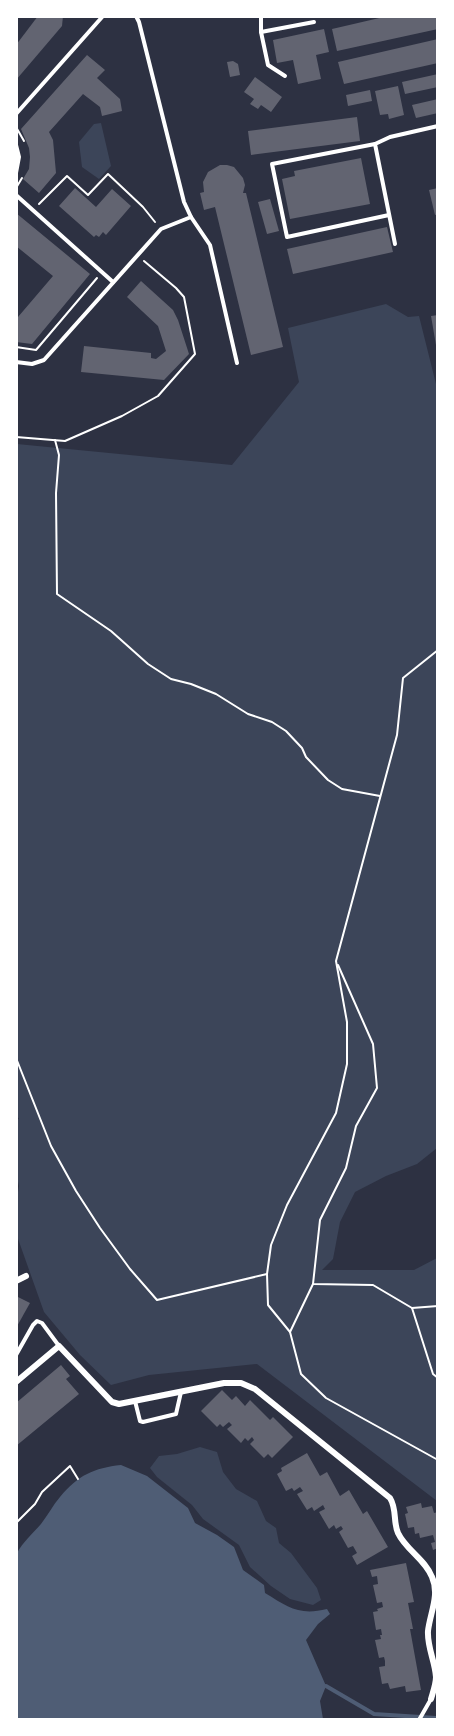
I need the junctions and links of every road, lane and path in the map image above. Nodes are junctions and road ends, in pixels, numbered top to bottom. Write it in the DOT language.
graph roads {
  1 [pos="103,16"];
  2 [pos="136,16"];
  3 [pos="261,16"];
  4 [pos="314,21"];
  5 [pos="261,32"];
  6 [pos="285,76"];
  7 [pos="16,114"];
  8 [pos="438,126"];
  9 [pos="375,144"];
  10 [pos="16,145"];
  11 [pos="16,173"];
  12 [pos="16,195"];
  13 [pos="34,210"];
  14 [pos="389,215"];
  15 [pos="191,217"];
  16 [pos="161,229"];
  17 [pos="395,244"];
  18 [pos="138,255"];
  19 [pos="100,274"];
  20 [pos="113,282"];
  21 [pos="16,347"];
  22 [pos="16,362"];
  23 [pos="237,363"];
  24 [pos="16,437"];
  25 [pos="55,440"];
  26 [pos="438,650"];
  27 [pos="380,796"];
  28 [pos="336,961"];
  29 [pos="16,1058"];
  30 [pos="267,1274"];
  31 [pos="27,1276"];
  32 [pos="16,1281"];
  33 [pos="313,1284"];
  34 [pos="438,1306"];
  35 [pos="412,1308"];
  36 [pos="290,1332"];
  37 [pos="59,1346"];
  38 [pos="16,1355"];
  39 [pos="438,1378"];
  40 [pos="16,1382"];
  41 [pos="181,1392"];
  42 [pos="135,1401"];
  43 [pos="438,1460"];
  44 [pos="78,1479"];
  45 [pos="16,1523"];
  46 [pos="431,1699"];
  47 [pos="419,1719"];
  1 -- 7 [label="lane"];
  2 -- 15 [label="lane"];
  3 -- 5 [label="lane"];
  4 -- 5 [label="lane"];
  5 -- 6 [label="lane"];
  8 -- 9 [label="lane"];
  9 -- 14 [label="lane"];
  9 -- 14 [label="lane"];
  10 -- 11 [label="lane"];
  12 -- 13 [label="lane"];
  13 -- 16 [label="path"];
  13 -- 20 [label="lane"];
  14 -- 17 [label="lane"];
  15 -- 16 [label="lane"];
  15 -- 23 [label="lane"];
  16 -- 18 [label="lane"];
  18 -- 20 [label="lane"];
  18 -- 25 [label="path"];
  19 -- 21 [label="path"];
  20 -- 22 [label="lane"];
  24 -- 25 [label="path"];
  25 -- 27 [label="path"];
  26 -- 27 [label="path"];
  27 -- 28 [label="path"];
  28 -- 30 [label="path"];
  28 -- 33 [label="path"];
  29 -- 30 [label="path"];
  30 -- 36 [label="path"];
  31 -- 32 [label="street"];
  33 -- 35 [label="path"];
  33 -- 36 [label="path"];
  34 -- 35 [label="path"];
  35 -- 39 [label="path"];
  36 -- 43 [label="path"];
  37 -- 38 [label="lane"];
  37 -- 40 [label="street"];
  37 -- 42 [label="street"];
  41 -- 42 [label="street"];
  41 -- 42 [label="lane"];
  41 -- 46 [label="street"];
  44 -- 45 [label="path"];
  46 -- 47 [label="lane"];
}
